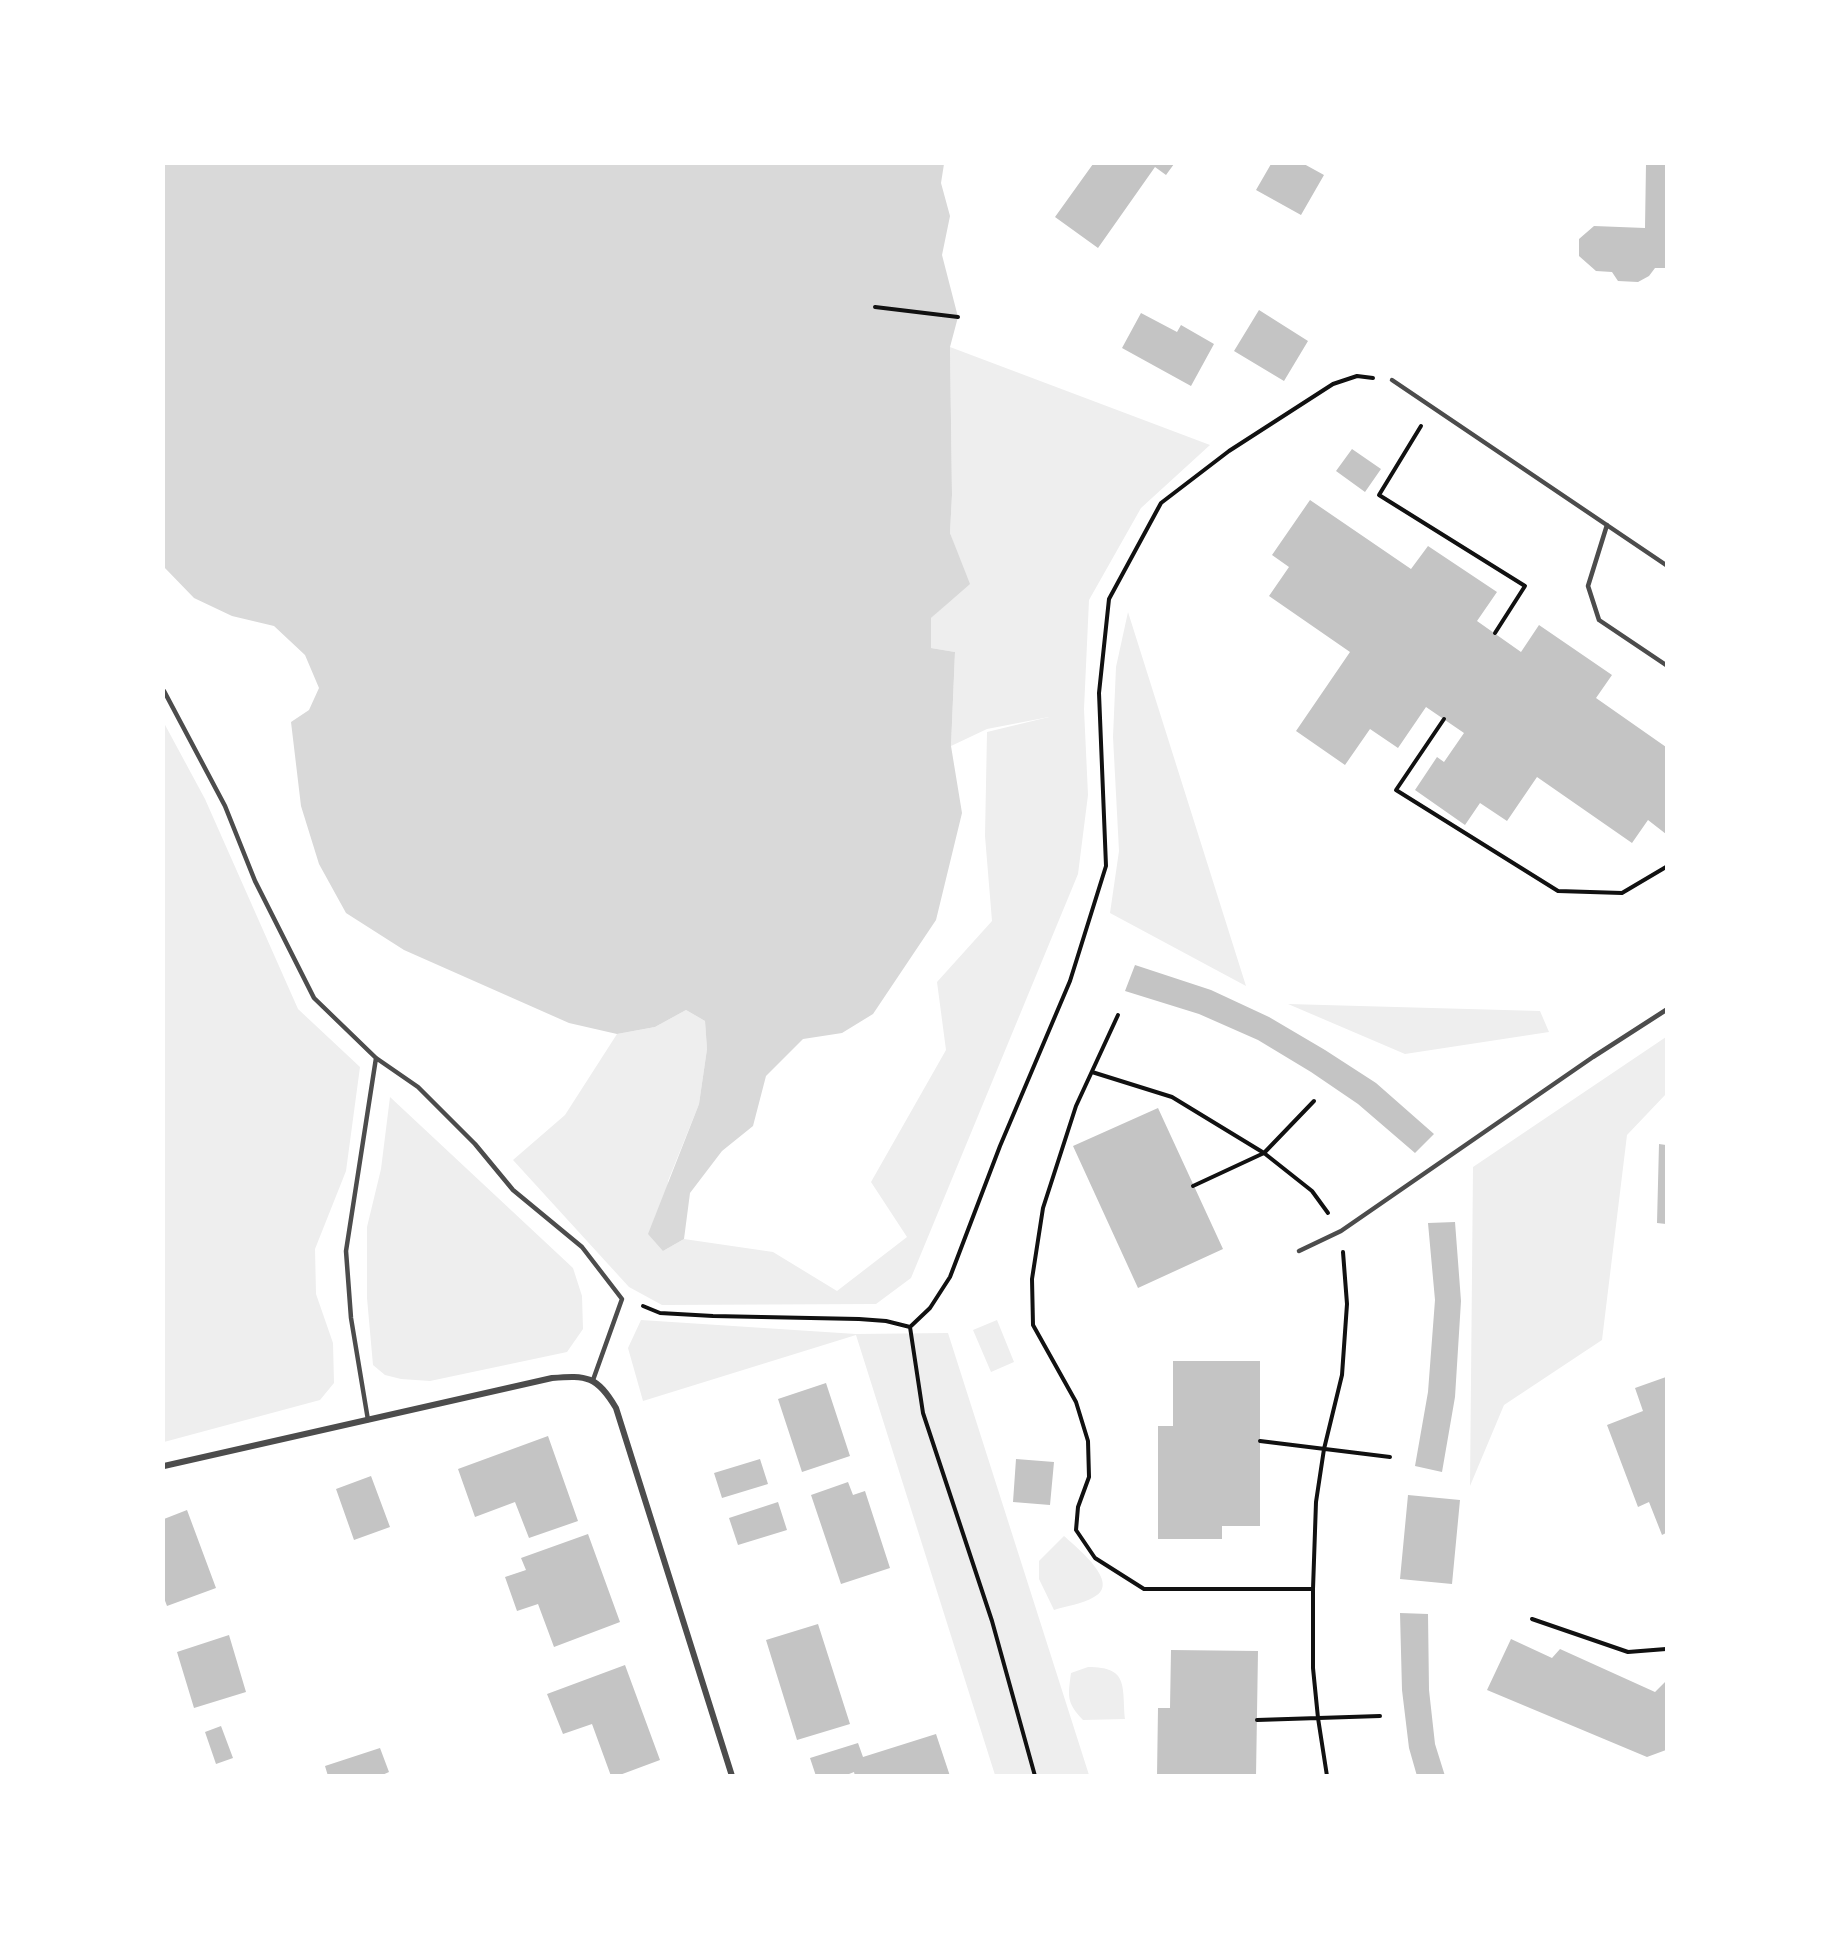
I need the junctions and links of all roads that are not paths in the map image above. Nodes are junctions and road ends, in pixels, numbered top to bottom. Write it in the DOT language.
graph roads {
  1 [pos="1392,380"];
  2 [pos="1607,525"];
  3 [pos="1666,565"];
  4 [pos="1666,665"];
  5 [pos="164,691"];
  6 [pos="1666,1010"];
  7 [pos="376,1058"];
  8 [pos="1299,1251"];
  9 [pos="593,1380"];
  10 [pos="368,1420"];
  11 [pos="164,1466"];
  12 [pos="732,1776"];
  1 -- 2 [label="lane"];
  2 -- 3 [label="lane"];
  2 -- 4 [label="lane"];
  5 -- 7 [label="lane"];
  6 -- 8 [label="lane"];
  7 -- 9 [label="lane"];
  7 -- 10 [label="lane"];
  9 -- 10 [label="street"];
  9 -- 12 [label="street"];
  10 -- 11 [label="street"];
}
